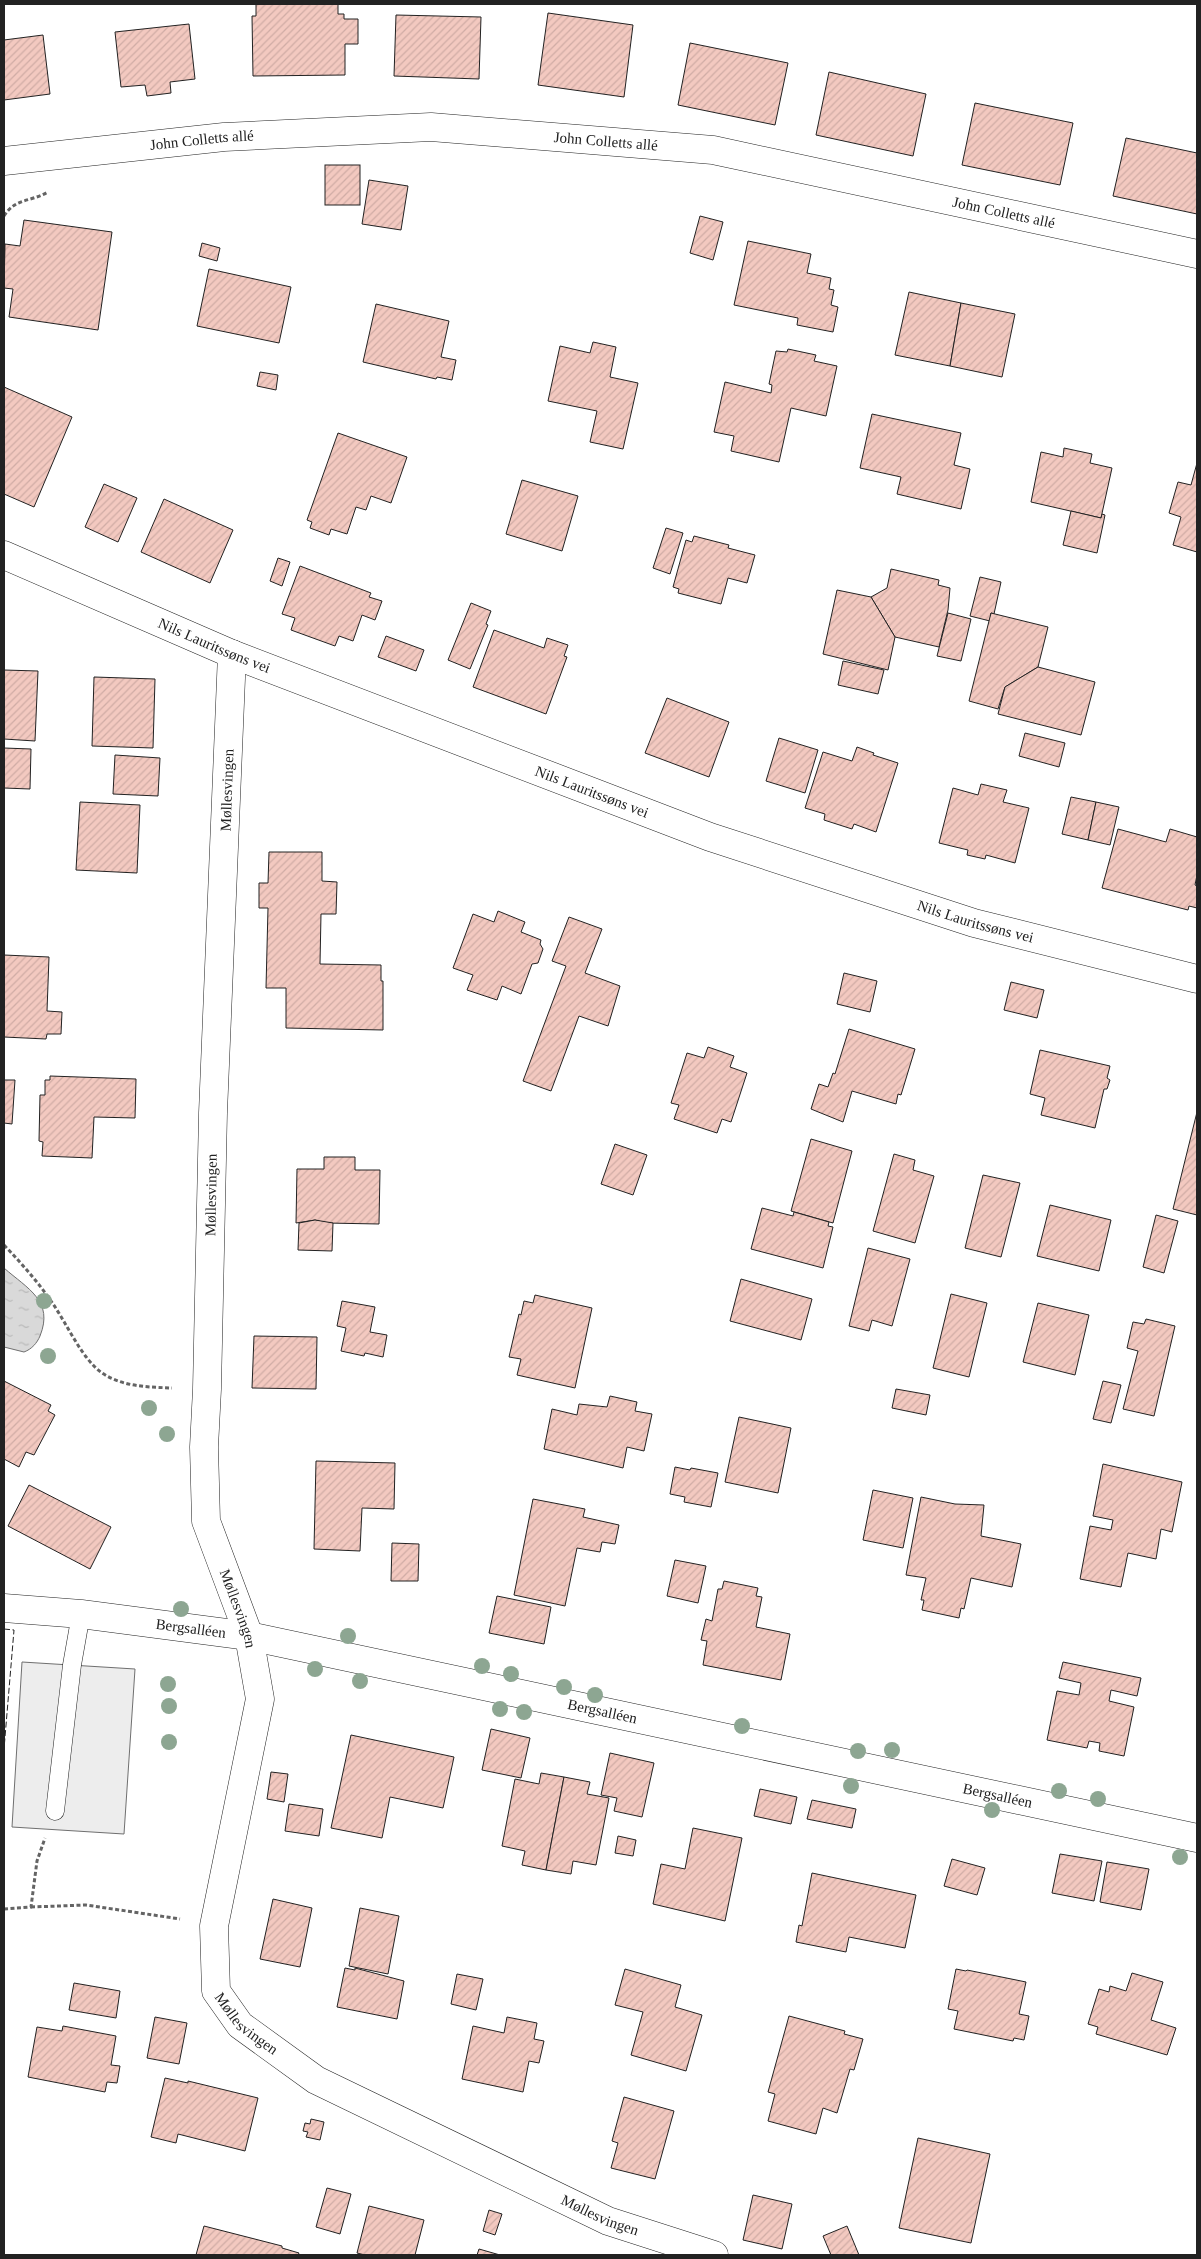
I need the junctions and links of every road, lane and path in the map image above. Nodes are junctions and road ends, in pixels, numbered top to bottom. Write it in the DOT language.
graph roads {
  1 [pos="4,161"];
  2 [pos="1197,254"];
  3 [pos="4,555"];
  4 [pos="232,654"];
  5 [pos="1197,979"];
  6 [pos="4,1245"];
  7 [pos="207,1389"];
  8 [pos="4,1608"];
  9 [pos="81,1614"];
  10 [pos="249,1636"];
  11 [pos="55,1811"];
  12 [pos="1197,1838"];
  13 [pos="32,1907"];
  14 [pos="4,1909"];
  15 [pos="214,1926"];
  16 [pos="714,2255"];
  1 -- 2 [label="street, John Colletts allé"];
  3 -- 4 [label="street, Nils Lauritssøns vei"];
  4 -- 5 [label="street, Nils Lauritssøns vei"];
  4 -- 7 [label="street, Møllesvingen"];
  6 -- 7 [label="path"];
  7 -- 10 [label="street, Møllesvingen"];
  8 -- 9 [label="street, Bergsalléen"];
  9 -- 10 [label="street, Bergsalléen"];
  9 -- 11 [label="lane"];
  10 -- 12 [label="street, Bergsalléen"];
  10 -- 15 [label="street, Møllesvingen"];
  11 -- 13 [label="path"];
  13 -- 14 [label="path"];
  13 -- 15 [label="path"];
  15 -- 16 [label="street, Møllesvingen"];
}
